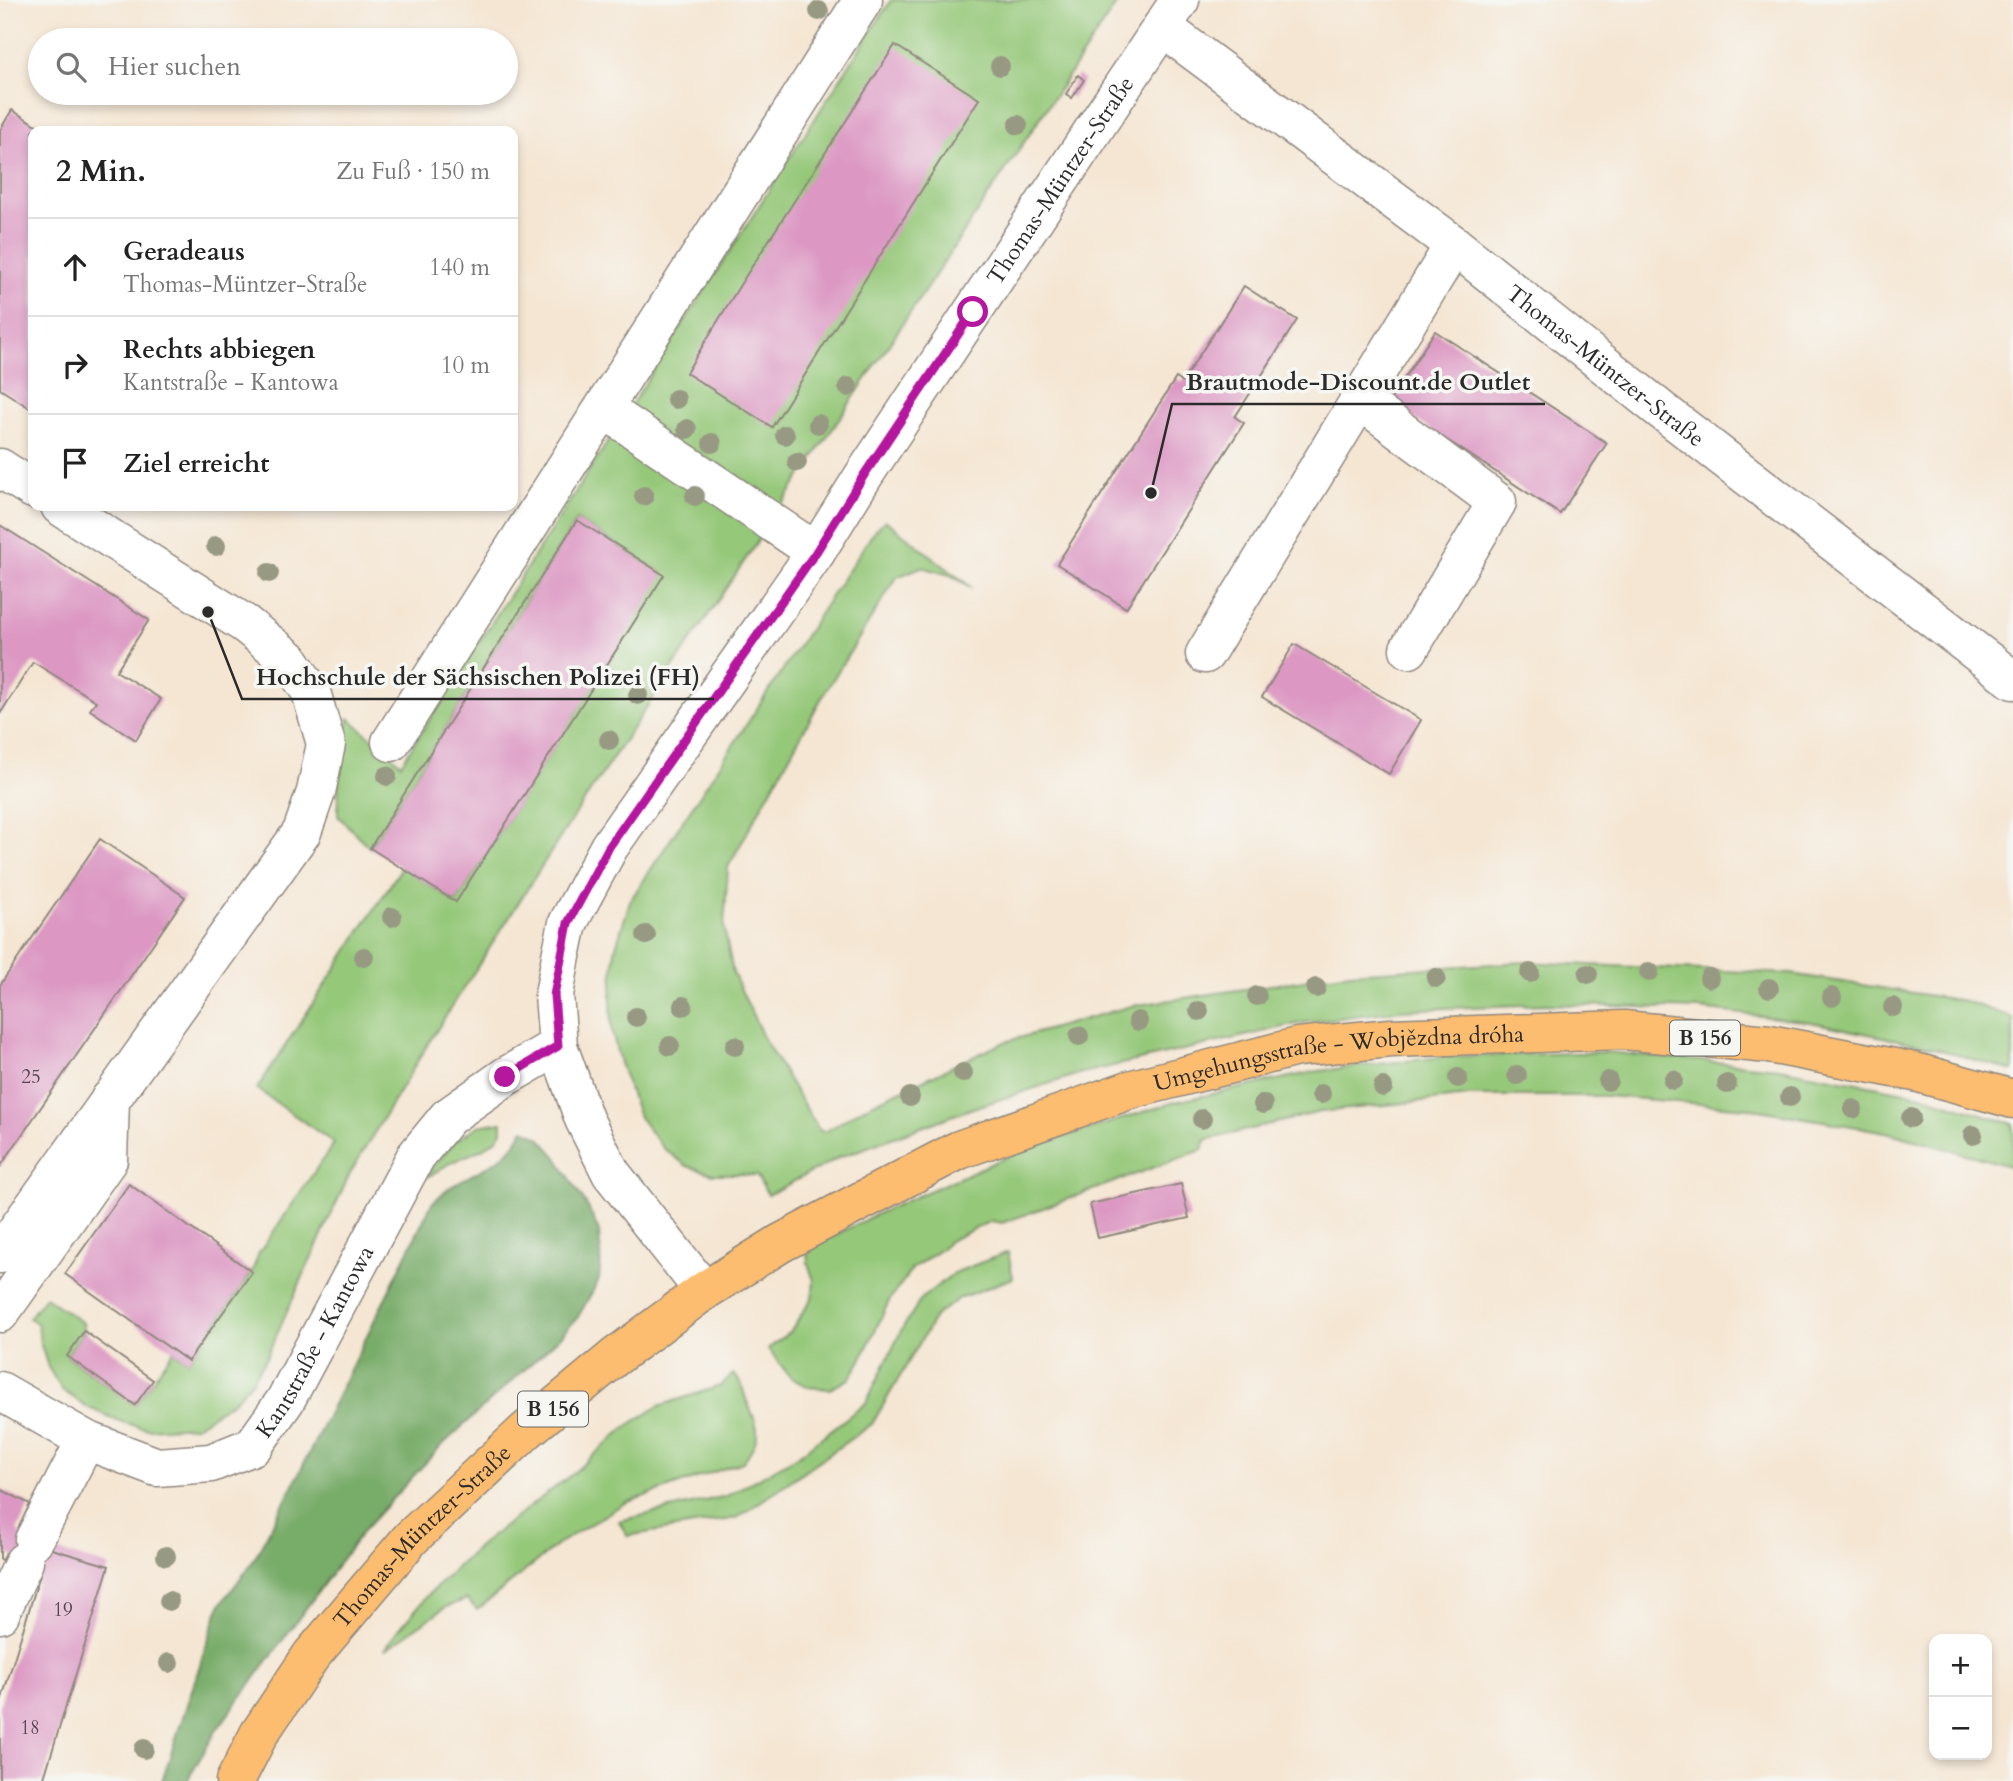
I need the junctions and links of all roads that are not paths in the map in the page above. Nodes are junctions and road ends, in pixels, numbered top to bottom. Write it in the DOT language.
graph roads {
  1 [pos="863,0"];
  2 [pos="1171,14"];
  3 [pos="1454,245"];
  4 [pos="1360,400"];
  5 [pos="604,409"];
  6 [pos="0,468"];
  7 [pos="28,486"];
  8 [pos="68,511"];
  9 [pos="816,552"];
  10 [pos="1409,649"];
  11 [pos="1205,653"];
  12 [pos="2013,680"];
  13 [pos="391,742"];
  14 [pos="558,1046"];
  15 [pos="110,1099"];
  16 [pos="2013,1099"];
  17 [pos="0,1254"];
  18 [pos="704,1291"];
  19 [pos="0,1313"];
  20 [pos="0,1391"];
  21 [pos="86,1440"];
  22 [pos="0,1614"];
  23 [pos="235,1781"];
  1 -- 5 [label="street"];
  2 -- 3 [label="street, Thomas-Müntzer-Straße"];
  2 -- 9 [label="street, Thomas-Müntzer-Straße"];
  3 -- 4 [label="street"];
  3 -- 12 [label="street, Thomas-Müntzer-Straße"];
  4 -- 10 [label="street"];
  4 -- 11 [label="street"];
  5 -- 9 [label="street"];
  5 -- 13 [label="street"];
  6 -- 7 [label="street"];
  8 -- 15 [label="street"];
  9 -- 14 [label="street, Thomas-Müntzer-Straße"];
  14 -- 18 [label="street, Thomas-Müntzer-Straße"];
  14 -- 21 [label="street, Kantstraße - Kantowa"];
  15 -- 17 [label="street"];
  15 -- 19 [label="street"];
  16 -- 18 [label="main road, Umgehungsstraße - Wobjězdna dróha / B 156"];
  18 -- 23 [label="main road, Thomas-Müntzer-Straße / B 156"];
  20 -- 21 [label="street, Kantstraße - Kantowa"];
  21 -- 22 [label="street"];
}
